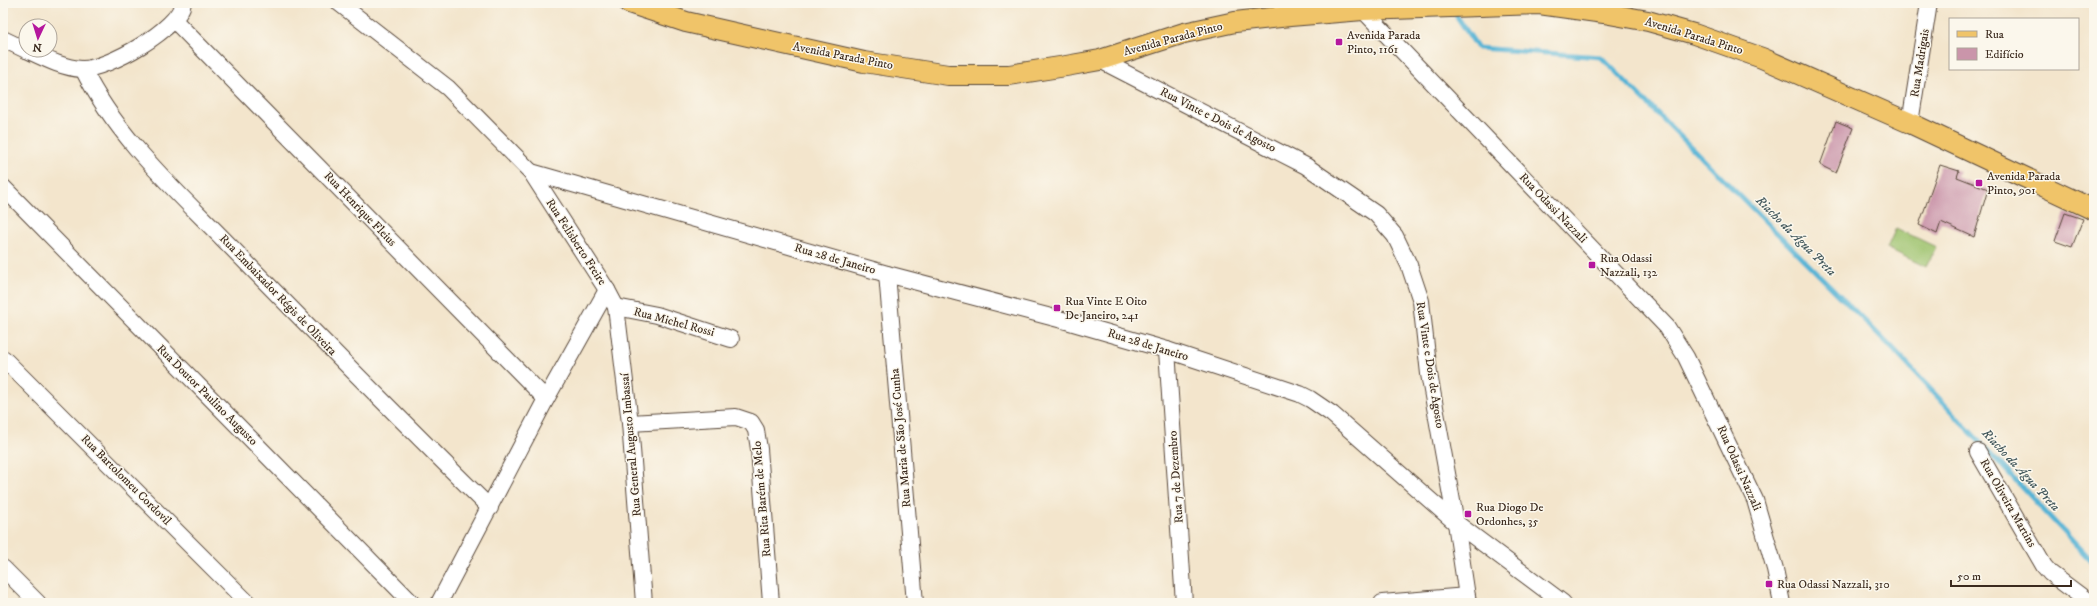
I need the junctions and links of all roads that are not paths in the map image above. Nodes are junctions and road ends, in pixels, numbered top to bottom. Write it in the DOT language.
graph roads {
  1 [pos="184,3"];
  2 [pos="339,3"];
  3 [pos="629,3"];
  4 [pos="1929,3"];
  5 [pos="1538,4"];
  6 [pos="1286,9"];
  7 [pos="1363,10"];
  8 [pos="174,20"];
  9 [pos="3,39"];
  10 [pos="18,46"];
  11 [pos="45,58"];
  12 [pos="1100,60"];
  13 [pos="83,69"];
  14 [pos="1910,123"];
  15 [pos="531,172"];
  16 [pos="3,187"];
  17 [pos="2094,210"];
  18 [pos="887,274"];
  19 [pos="607,290"];
  20 [pos="616,307"];
  21 [pos="732,339"];
  22 [pos="1167,350"];
  23 [pos="3,358"];
  24 [pos="546,399"];
  25 [pos="630,423"];
  26 [pos="1978,452"];
  27 [pos="490,508"];
  28 [pos="1456,523"];
  29 [pos="3,568"];
  30 [pos="1468,600"];
  31 [pos="38,603"];
  32 [pos="248,603"];
  33 [pos="412,603"];
  34 [pos="439,603"];
  35 [pos="644,603"];
  36 [pos="770,603"];
  37 [pos="915,603"];
  38 [pos="1184,603"];
  39 [pos="1382,603"];
  40 [pos="1563,603"];
  41 [pos="1782,603"];
  42 [pos="2090,603"];
  1 -- 8 [label="street"];
  2 -- 15 [label="street, Rua Felisberto Freire"];
  3 -- 12 [label="main road, Avenida Parada Pinto"];
  4 -- 14 [label="street, Rua Madrigais"];
  5 -- 7 [label="main road, Avenida Parada Pinto"];
  5 -- 14 [label="main road, Avenida Parada Pinto"];
  6 -- 7 [label="main road, Avenida Parada Pinto"];
  6 -- 12 [label="main road, Avenida Parada Pinto"];
  7 -- 41 [label="street, Rua Odassi Nazzali"];
  8 -- 13 [label="street"];
  8 -- 24 [label="street, Rua Henrique Fleius"];
  9 -- 10 [label="street"];
  11 -- 13 [label="street"];
  12 -- 28 [label="street, Rua Vinte e Dois de Agosto"];
  13 -- 27 [label="street, Rua Embaixador Régis de Oliveira"];
  14 -- 17 [label="main road, Avenida Parada Pinto"];
  15 -- 18 [label="street, Rua 28 de Janeiro"];
  15 -- 19 [label="street, Rua Felisberto Freire"];
  16 -- 33 [label="street, Rua Doutor Paulino Augusto"];
  18 -- 22 [label="street, Rua 28 de Janeiro"];
  18 -- 37 [label="street, Rua Maria de São José Cunha"];
  19 -- 20 [label="street, Rua General Augusto Imbassaí"];
  19 -- 24 [label="street, Rua Felisberto Freire"];
  20 -- 21 [label="street, Rua Michel Rossi"];
  20 -- 25 [label="street, Rua General Augusto Imbassaí"];
  22 -- 28 [label="street, Rua 28 de Janeiro"];
  22 -- 38 [label="street, Rua 7 de Dezembro"];
  23 -- 32 [label="street, Rua Bartolomeu Cordovil"];
  24 -- 27 [label="street, Rua Felisberto Freire"];
  25 -- 35 [label="street, Rua General Augusto Imbassaí"];
  25 -- 36 [label="street, Rua Rita Barém de Melo"];
  26 -- 42 [label="street, Rua Oliveira Martins"];
  27 -- 34 [label="street, Rua Felisberto Freire"];
  28 -- 30 [label="street, Rua Vinte e Dois de Agosto"];
  28 -- 40 [label="street, Rua 28 de Janeiro"];
  29 -- 31 [label="street"];
  30 -- 39 [label="street"];
}
